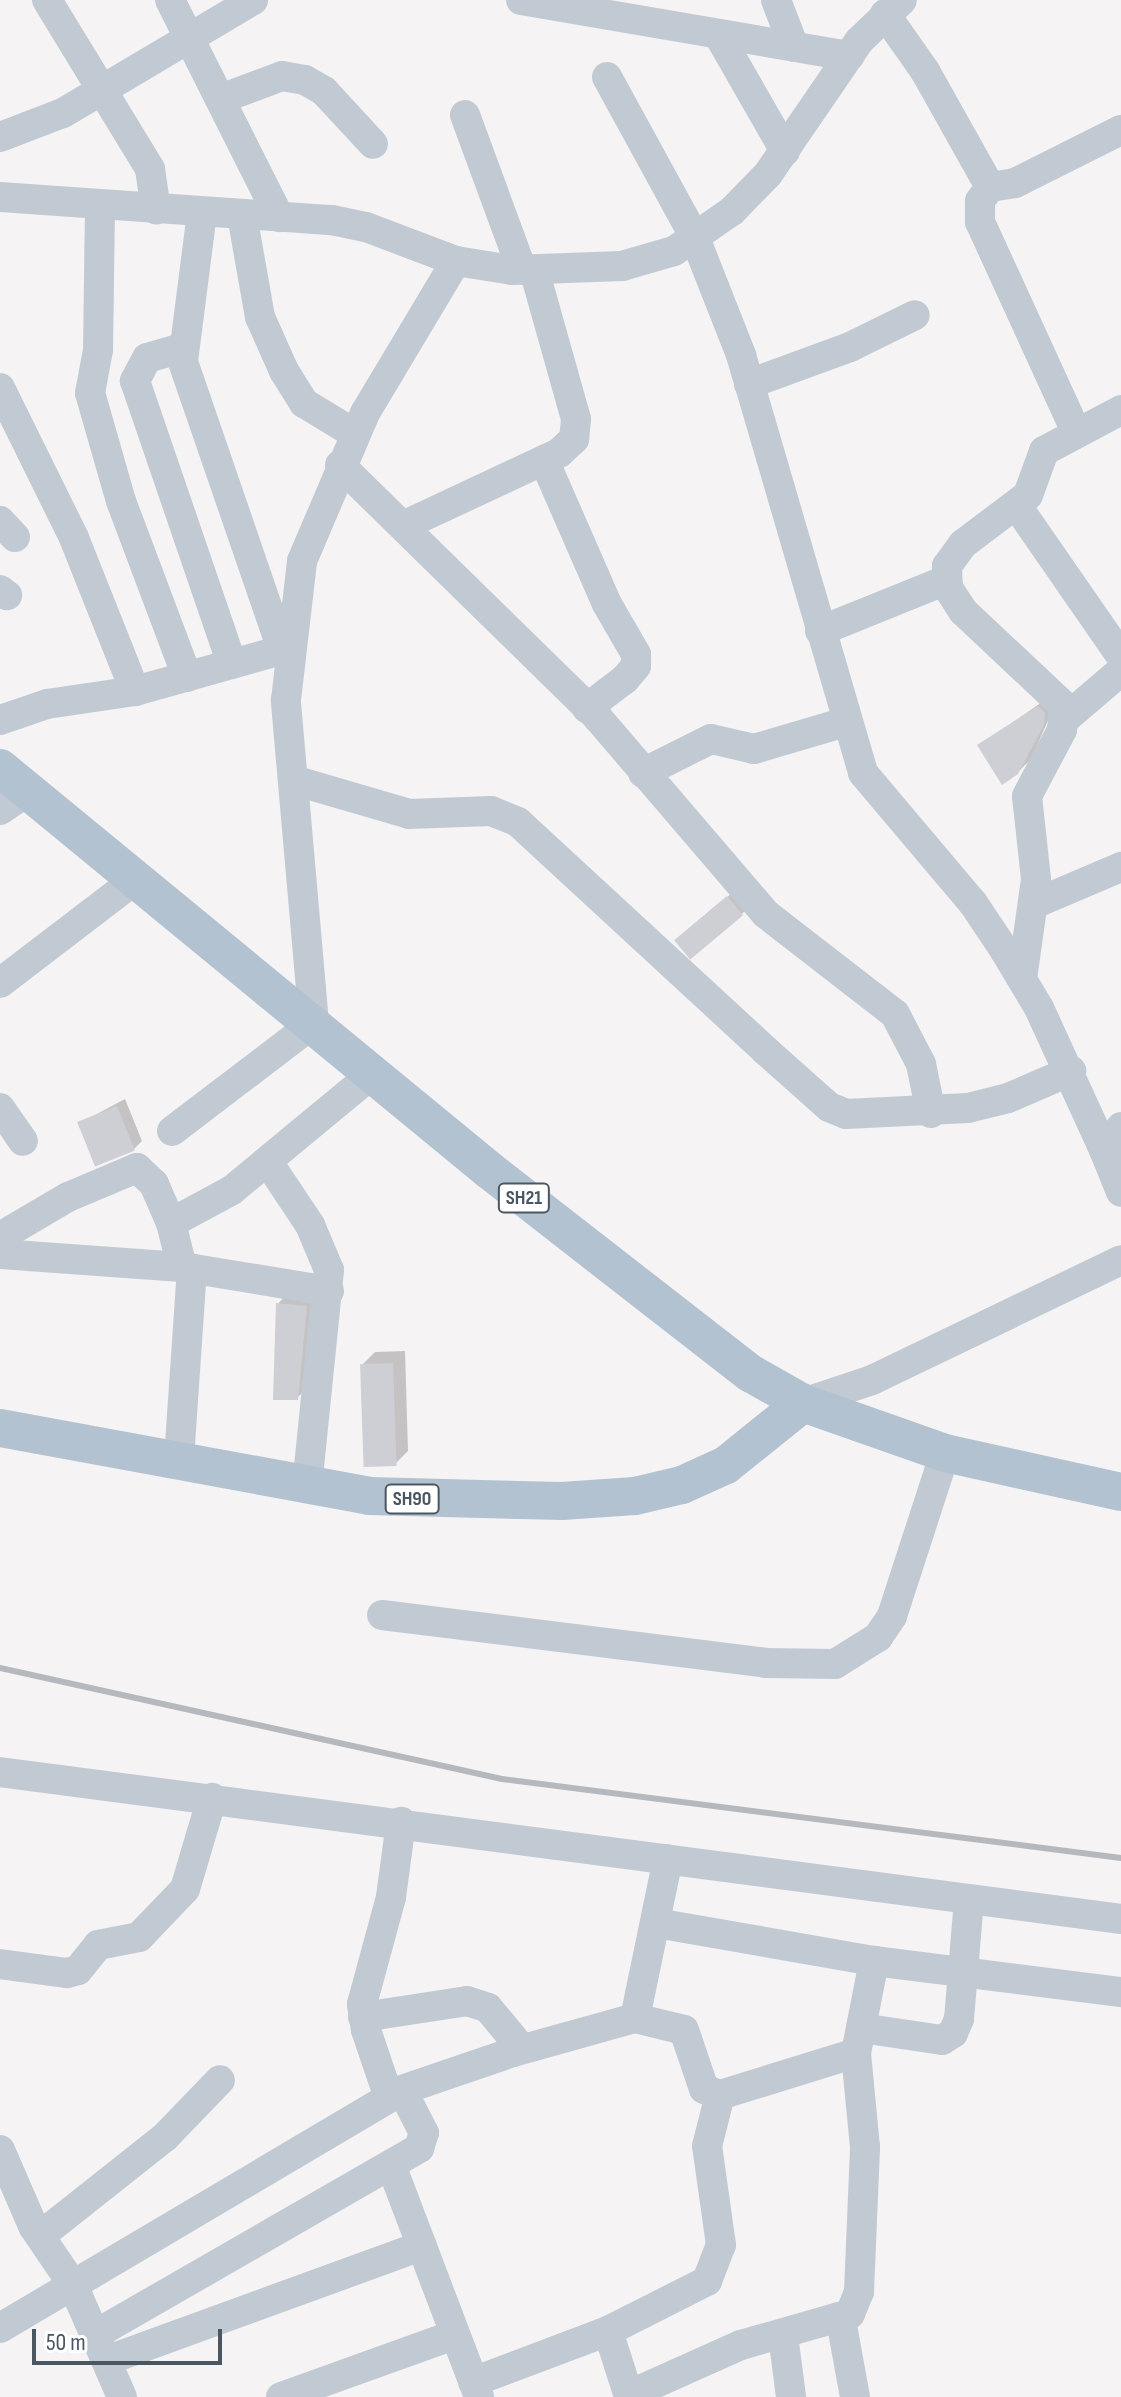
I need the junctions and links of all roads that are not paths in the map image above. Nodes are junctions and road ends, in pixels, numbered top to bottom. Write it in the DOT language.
graph roads {
  1 [pos="47,0"];
  2 [pos="170,0"];
  3 [pos="253,0"];
  4 [pos="521,0"];
  5 [pos="776,0"];
  6 [pos="554,3"];
  7 [pos="894,7"];
  8 [pos="718,34"];
  9 [pos="191,35"];
  10 [pos="794,47"];
  11 [pos="849,56"];
  12 [pos="607,77"];
  13 [pos="103,91"];
  14 [pos="223,98"];
  15 [pos="465,115"];
  16 [pos="1121,130"];
  17 [pos="0,137"];
  18 [pos="373,144"];
  19 [pos="785,151"];
  20 [pos="990,187"];
  21 [pos="0,197"];
  22 [pos="100,207"];
  23 [pos="156,210"];
  24 [pos="202,213"];
  25 [pos="242,215"];
  26 [pos="279,217"];
  27 [pos="695,238"];
  28 [pos="456,261"];
  29 [pos="528,270"];
  30 [pos="915,315"];
  31 [pos="182,348"];
  32 [pos="749,384"];
  33 [pos="0,388"];
  34 [pos="1121,410"];
  35 [pos="1076,432"];
  36 [pos="355,434"];
  37 [pos="544,460"];
  38 [pos="340,465"];
  39 [pos="1017,506"];
  40 [pos="403,526"];
  41 [pos="946,580"];
  42 [pos="820,631"];
  43 [pos="1121,656"];
  44 [pos="285,660"];
  45 [pos="232,664"];
  46 [pos="1121,671"];
  47 [pos="187,677"];
  48 [pos="135,691"];
  49 [pos="587,708"];
  50 [pos="1066,718"];
  51 [pos="0,720"];
  52 [pos="845,722"];
  53 [pos="643,773"];
  54 [pos="293,780"];
  55 [pos="9,790"];
  56 [pos="1121,867"];
  57 [pos="136,879"];
  58 [pos="1034,904"];
  59 [pos="1022,979"];
  60 [pos="0,983"];
  61 [pos="314,1023"];
  62 [pos="1071,1071"];
  63 [pos="372,1074"];
  64 [pos="0,1108"];
  65 [pos="931,1113"];
  66 [pos="172,1131"];
  67 [pos="1112,1138"];
  68 [pos="23,1141"];
  69 [pos="268,1162"];
  70 [pos="1121,1192"];
  71 [pos="171,1223"];
  72 [pos="0,1237"];
  73 [pos="0,1254"];
  74 [pos="187,1268"];
  75 [pos="1114,1268"];
  76 [pos="329,1291"];
  77 [pos="803,1403"];
  78 [pos="0,1428"];
  79 [pos="945,1453"];
  80 [pos="179,1459"];
  81 [pos="307,1487"];
  82 [pos="1121,1492"];
  83 [pos="382,1615"];
  84 [pos="0,1772"];
  85 [pos="212,1798"];
  86 [pos="401,1822"];
  87 [pos="668,1859"];
  88 [pos="969,1901"];
  89 [pos="1121,1919"];
  90 [pos="656,1923"];
  91 [pos="874,1961"];
  92 [pos="0,1964"];
  93 [pos="963,1974"];
  94 [pos="1121,1992"];
  95 [pos="363,2017"];
  96 [pos="635,2018"];
  97 [pos="859,2041"];
  98 [pos="522,2049"];
  99 [pos="220,2080"];
  100 [pos="396,2094"];
  101 [pos="720,2095"];
  102 [pos="0,2150"];
  103 [pos="391,2165"];
  104 [pos="40,2236"];
  105 [pos="422,2246"];
  106 [pos="73,2285"];
  107 [pos="841,2320"];
  108 [pos="0,2328"];
  109 [pos="608,2331"];
  110 [pos="454,2335"];
  111 [pos="783,2335"];
  112 [pos="102,2347"];
  113 [pos="476,2390"];
  114 [pos="629,2396"];
  115 [pos="122,2397"];
  116 [pos="281,2397"];
  117 [pos="791,2397"];
  118 [pos="855,2397"];
  1 -- 13 [label="street"];
  2 -- 9 [label="street"];
  3 -- 9 [label="street"];
  4 -- 6 [label="street"];
  5 -- 10 [label="street"];
  6 -- 8 [label="street"];
  7 -- 11 [label="street"];
  7 -- 20 [label="street"];
  8 -- 10 [label="street"];
  8 -- 19 [label="street"];
  9 -- 13 [label="street"];
  9 -- 14 [label="street"];
  10 -- 11 [label="street"];
  11 -- 19 [label="street"];
  12 -- 27 [label="street"];
  13 -- 17 [label="street"];
  13 -- 23 [label="street"];
  14 -- 18 [label="street"];
  14 -- 26 [label="street"];
  15 -- 29 [label="street"];
  16 -- 20 [label="street"];
  19 -- 27 [label="street"];
  20 -- 35 [label="street"];
  21 -- 22 [label="street"];
  22 -- 23 [label="street"];
  22 -- 47 [label="street"];
  23 -- 24 [label="street"];
  24 -- 25 [label="street"];
  24 -- 31 [label="street"];
  25 -- 26 [label="street"];
  25 -- 36 [label="street"];
  26 -- 28 [label="street"];
  27 -- 29 [label="street"];
  27 -- 32 [label="street"];
  28 -- 29 [label="street"];
  28 -- 36 [label="street"];
  29 -- 37 [label="street"];
  30 -- 32 [label="street"];
  31 -- 44 [label="street"];
  31 -- 45 [label="street"];
  32 -- 42 [label="street"];
  33 -- 48 [label="street"];
  34 -- 35 [label="street"];
  35 -- 39 [label="street"];
  36 -- 38 [label="street"];
  37 -- 40 [label="street"];
  37 -- 49 [label="street"];
  38 -- 40 [label="street"];
  38 -- 44 [label="street"];
  39 -- 41 [label="street"];
  39 -- 43 [label="street"];
  40 -- 49 [label="street"];
  41 -- 42 [label="street"];
  41 -- 50 [label="street"];
  42 -- 52 [label="street"];
  44 -- 45 [label="street"];
  44 -- 54 [label="street"];
  45 -- 47 [label="street"];
  46 -- 50 [label="street"];
  47 -- 48 [label="street"];
  48 -- 51 [label="street"];
  49 -- 53 [label="street"];
  50 -- 58 [label="street"];
  52 -- 53 [label="street"];
  52 -- 59 [label="street"];
  53 -- 65 [label="street"];
  54 -- 61 [label="street"];
  54 -- 65 [label="street"];
  55 -- 57 [label="main road, SH21"];
  56 -- 58 [label="street"];
  57 -- 60 [label="street"];
  57 -- 61 [label="main road, SH21"];
  58 -- 59 [label="street"];
  59 -- 62 [label="street"];
  61 -- 63 [label="main road, SH21"];
  61 -- 66 [label="street"];
  62 -- 65 [label="street"];
  62 -- 67 [label="street"];
  63 -- 69 [label="street"];
  63 -- 77 [label="main road, SH21"];
  64 -- 68 [label="street"];
  67 -- 70 [label="street"];
  69 -- 71 [label="street"];
  69 -- 76 [label="street"];
  71 -- 72 [label="street"];
  71 -- 74 [label="street"];
  73 -- 74 [label="street"];
  74 -- 76 [label="street"];
  74 -- 80 [label="street"];
  75 -- 77 [label="street"];
  76 -- 81 [label="street"];
  77 -- 79 [label="main road, SH21"];
  77 -- 81 [label="main road, SH90"];
  78 -- 80 [label="main road, SH90"];
  79 -- 82 [label="main road, SH21"];
  79 -- 83 [label="street"];
  80 -- 81 [label="main road, SH90"];
  84 -- 85 [label="street"];
  85 -- 86 [label="street"];
  85 -- 92 [label="street"];
  86 -- 87 [label="street"];
  86 -- 95 [label="street"];
  87 -- 88 [label="street"];
  87 -- 90 [label="street"];
  88 -- 89 [label="street"];
  88 -- 93 [label="street"];
  90 -- 91 [label="street"];
  90 -- 96 [label="street"];
  91 -- 93 [label="street"];
  91 -- 97 [label="street"];
  93 -- 94 [label="street"];
  93 -- 97 [label="street"];
  95 -- 98 [label="street"];
  95 -- 100 [label="street"];
  96 -- 98 [label="street"];
  96 -- 101 [label="street"];
  97 -- 101 [label="street"];
  97 -- 107 [label="street"];
  98 -- 100 [label="street"];
  99 -- 104 [label="street"];
  100 -- 103 [label="street"];
  100 -- 106 [label="street"];
  101 -- 109 [label="street"];
  102 -- 104 [label="street"];
  103 -- 105 [label="street"];
  103 -- 112 [label="street"];
  104 -- 106 [label="street"];
  105 -- 110 [label="street"];
  105 -- 112 [label="street"];
  106 -- 108 [label="street"];
  106 -- 112 [label="street"];
  107 -- 111 [label="street"];
  107 -- 118 [label="street"];
  109 -- 113 [label="street"];
  109 -- 114 [label="street"];
  110 -- 113 [label="street"];
  110 -- 116 [label="street"];
  111 -- 114 [label="street"];
  111 -- 117 [label="street"];
  112 -- 115 [label="street"];
}
